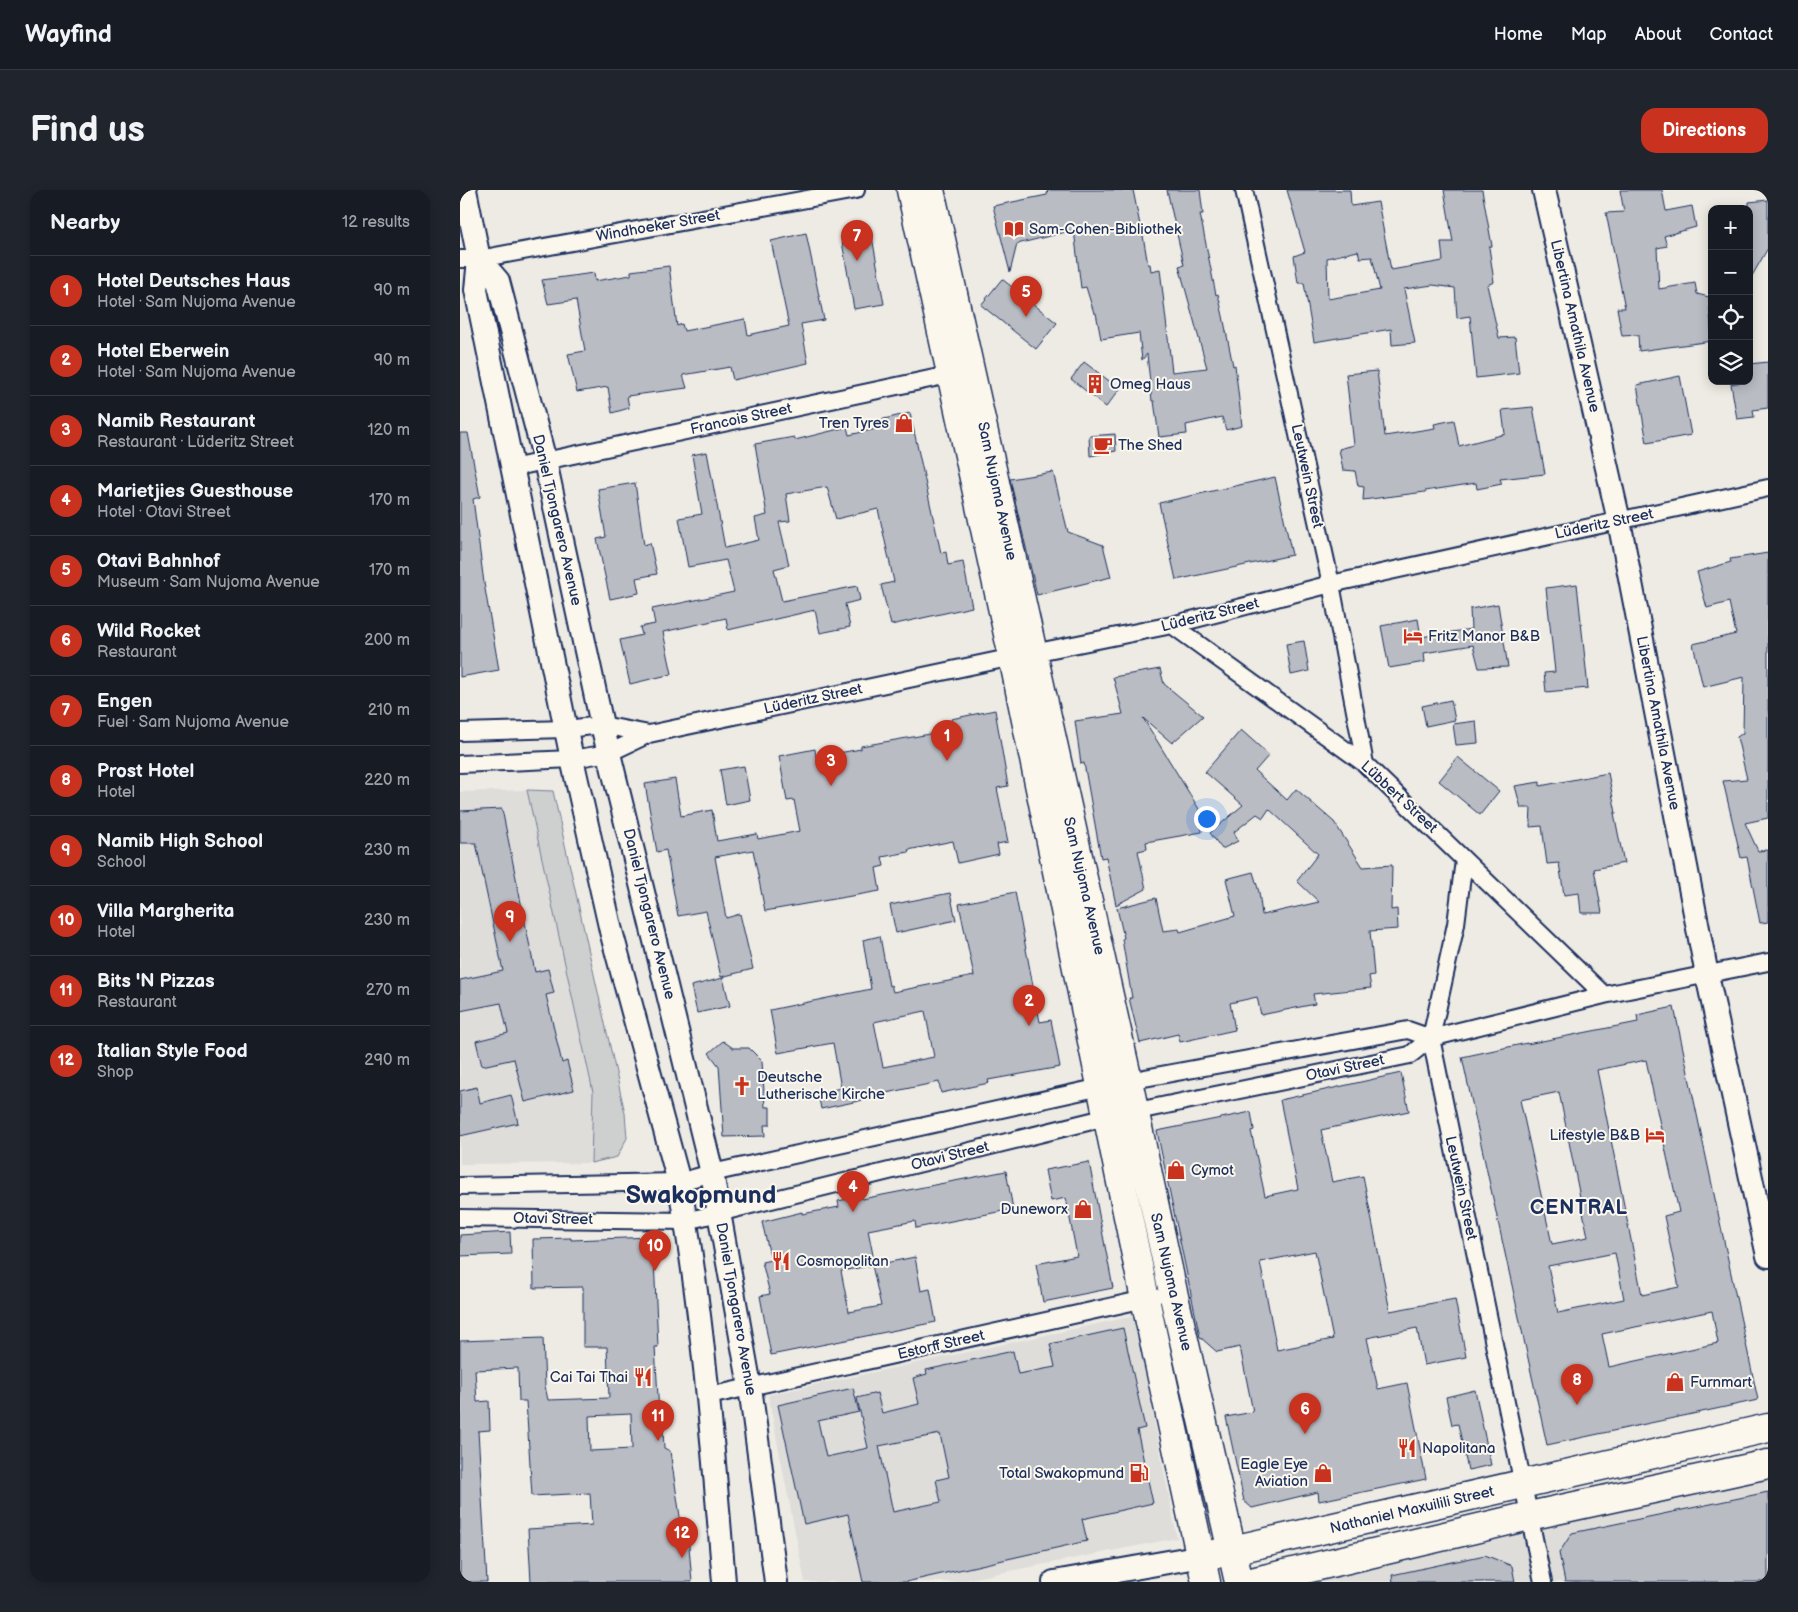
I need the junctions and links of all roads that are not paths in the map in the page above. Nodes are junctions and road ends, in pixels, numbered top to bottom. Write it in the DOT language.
graph roads {
  1 [pos="465,190"];
  2 [pos="856,190"];
  3 [pos="910,190"];
  4 [pos="930,190"];
  5 [pos="1244,190"];
  6 [pos="1544,190"];
  7 [pos="469,259"];
  8 [pos="960,372"];
  9 [pos="546,461"];
  10 [pos="512,468"];
  11 [pos="1768,488"];
  12 [pos="1619,520"];
  13 [pos="1331,584"];
  14 [pos="1172,625"];
  15 [pos="1023,655"];
  16 [pos="602,725"];
  17 [pos="566,730"];
  18 [pos="460,732"];
  19 [pos="649,734"];
  20 [pos="609,753"];
  21 [pos="572,759"];
  22 [pos="460,764"];
  23 [pos="1365,764"];
  24 [pos="1464,860"];
  25 [pos="1768,962"];
  26 [pos="1708,975"];
  27 [pos="1604,995"];
  28 [pos="1431,1038"];
  29 [pos="1128,1081"];
  30 [pos="1101,1087"];
  31 [pos="1121,1114"];
  32 [pos="712,1173"];
  33 [pos="679,1182"];
  34 [pos="460,1186"];
  35 [pos="719,1212"];
  36 [pos="460,1218"];
  37 [pos="686,1221"];
  38 [pos="1768,1256"];
  39 [pos="1173,1292"];
  40 [pos="1145,1299"];
  41 [pos="750,1387"];
  42 [pos="709,1396"];
  43 [pos="1768,1428"];
  44 [pos="1768,1464"];
  45 [pos="1522,1484"];
  46 [pos="1529,1516"];
  47 [pos="1232,1550"];
  48 [pos="1204,1569"];
  49 [pos="724,1582"];
  50 [pos="776,1582"];
  51 [pos="1054,1582"];
  52 [pos="1239,1582"];
  53 [pos="1251,1582"];
  54 [pos="1543,1582"];
  1 -- 7 [label="street, Daniel Tjongarero Avenue"];
  2 -- 7 [label="street, Windhoeker Street"];
  3 -- 8 [label="highway, Sam Nujoma Avenue"];
  4 -- 8 [label="highway, Sam Nujoma Avenue"];
  5 -- 13 [label="street, Leutwein Street"];
  6 -- 12 [label="street, Libertina Amathila Avenue"];
  7 -- 9 [label="street, Daniel Tjongarero Avenue"];
  7 -- 10 [label="street, Daniel Tjongarero Avenue"];
  8 -- 9 [label="street, Francois Street"];
  8 -- 15 [label="highway, Sam Nujoma Avenue"];
  9 -- 10 [label="street, Francois Street"];
  9 -- 16 [label="street, Daniel Tjongarero Avenue"];
  10 -- 17 [label="street, Daniel Tjongarero Avenue"];
  11 -- 12 [label="street, Lüderitz Street"];
  12 -- 13 [label="street, Lüderitz Street"];
  12 -- 26 [label="street, Libertina Amathila Avenue"];
  13 -- 14 [label="street, Lüderitz Street"];
  13 -- 23 [label="street, Leutwein Street"];
  14 -- 15 [label="street, Lüderitz Street"];
  14 -- 23 [label="street, Lübbert Street"];
  15 -- 19 [label="street, Lüderitz Street"];
  15 -- 29 [label="highway, Sam Nujoma Avenue"];
  15 -- 30 [label="highway, Sam Nujoma Avenue"];
  16 -- 17 [label="street, Lüderitz Street"];
  16 -- 19 [label="street, Lüderitz Street"];
  16 -- 20 [label="street, Daniel Tjongarero Avenue"];
  17 -- 18 [label="street, Lüderitz Street"];
  17 -- 21 [label="street, Daniel Tjongarero Avenue"];
  19 -- 20 [label="street, Lüderitz Street"];
  20 -- 21 [label="street, Lüderitz Street"];
  20 -- 32 [label="street, Daniel Tjongarero Avenue"];
  21 -- 22 [label="street, Lüderitz Street"];
  21 -- 33 [label="street, Daniel Tjongarero Avenue"];
  23 -- 24 [label="street, Lübbert Street"];
  24 -- 27 [label="street, Lübbert Street"];
  24 -- 28 [label="street, Leutwein Street"];
  25 -- 26 [label="street, Otavi Street"];
  26 -- 27 [label="street, Otavi Street"];
  26 -- 38 [label="street, Libertina Amathila Avenue"];
  27 -- 28 [label="street, Otavi Street"];
  28 -- 29 [label="street, Otavi Street"];
  28 -- 31 [label="street, Otavi Street"];
  28 -- 45 [label="street, Leutwein Street"];
  29 -- 30 [label="street, Otavi Street"];
  29 -- 31 [label="highway, Sam Nujoma Avenue"];
  30 -- 31 [label="highway, Sam Nujoma Avenue"];
  30 -- 32 [label="street, Otavi Street"];
  31 -- 35 [label="street, Otavi Street"];
  31 -- 39 [label="highway, Sam Nujoma Avenue"];
  31 -- 40 [label="highway, Sam Nujoma Avenue"];
  32 -- 33 [label="street, Otavi Street"];
  32 -- 35 [label="street, Daniel Tjongarero Avenue"];
  33 -- 34 [label="street, Otavi Street"];
  33 -- 37 [label="street, Daniel Tjongarero Avenue"];
  35 -- 37 [label="street, Otavi Street"];
  35 -- 41 [label="street, Daniel Tjongarero Avenue"];
  36 -- 37 [label="street, Otavi Street"];
  37 -- 42 [label="street, Daniel Tjongarero Avenue"];
  39 -- 40 [label="street, Estorff Street"];
  39 -- 47 [label="highway, Sam Nujoma Avenue"];
  40 -- 41 [label="street, Estorff Street"];
  40 -- 48 [label="highway, Sam Nujoma Avenue"];
  41 -- 42 [label="street, Estorff Street"];
  41 -- 50 [label="street, Daniel Tjongarero Avenue"];
  42 -- 49 [label="street, Daniel Tjongarero Avenue"];
  43 -- 45 [label="highway, Nathaniel Maxuilili Street"];
  44 -- 46 [label="highway"];
  45 -- 46 [label="street, Leutwein Street"];
  45 -- 47 [label="highway, Nathaniel Maxuilili Street"];
  46 -- 53 [label="highway"];
  46 -- 54 [label="street, Leutwein Street"];
  47 -- 48 [label="highway, Nathaniel Maxuilili Street"];
  47 -- 52 [label="highway, Sam Nujoma Avenue"];
  48 -- 51 [label="street, Nathaniel Maxuilili Street"];
}
